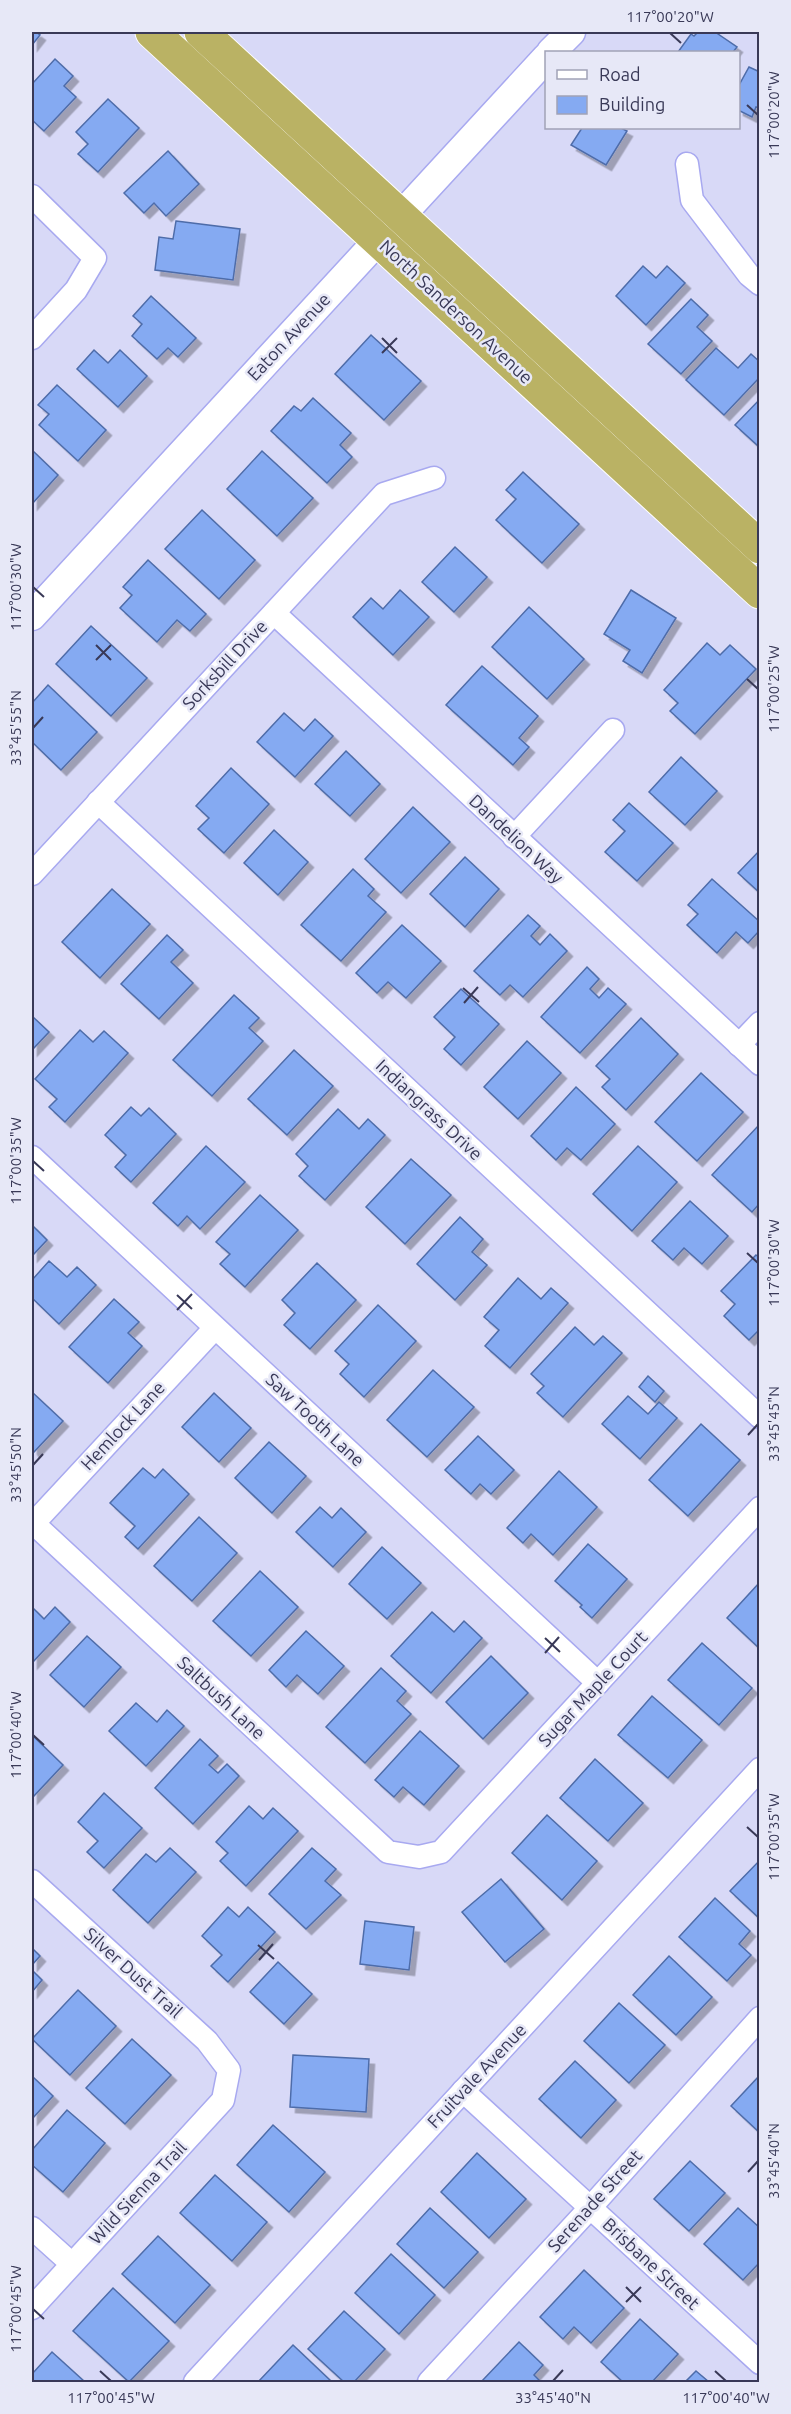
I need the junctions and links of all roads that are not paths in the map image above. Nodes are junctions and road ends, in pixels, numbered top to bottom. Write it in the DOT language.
graph roads {
  1 [pos="152,32"];
  2 [pos="201,32"];
  3 [pos="571,32"];
  4 [pos="552,51"];
  5 [pos="545,59"];
  6 [pos="687,165"];
  7 [pos="32,196"];
  8 [pos="400,217"];
  9 [pos="378,240"];
  10 [pos="756,274"];
  11 [pos="32,338"];
  12 [pos="434,478"];
  13 [pos="759,547"];
  14 [pos="759,592"];
  15 [pos="274,613"];
  16 [pos="32,616"];
  17 [pos="613,730"];
  18 [pos="98,802"];
  19 [pos="514,837"];
  20 [pos="32,874"];
  21 [pos="759,1023"];
  22 [pos="739,1045"];
  23 [pos="759,1064"];
  24 [pos="32,1157"];
  25 [pos="215,1328"];
  26 [pos="759,1417"];
  27 [pos="759,1508"];
  28 [pos="32,1523"];
  29 [pos="598,1683"];
  30 [pos="759,1769"];
  31 [pos="419,1857"];
  32 [pos="32,1881"];
  33 [pos="759,2018"];
  34 [pos="229,2070"];
  35 [pos="463,2091"];
  36 [pos="590,2208"];
  37 [pos="32,2228"];
  38 [pos="72,2264"];
  39 [pos="32,2308"];
  40 [pos="759,2363"];
  41 [pos="195,2382"];
  42 [pos="429,2382"];
  1 -- 9 [label="highway, North Sanderson Avenue"];
  2 -- 8 [label="highway, North Sanderson Avenue"];
  3 -- 4 [label="street"];
  5 -- 8 [label="street, Eaton Avenue"];
  6 -- 10 [label="street"];
  7 -- 11 [label="street"];
  8 -- 9 [label="street, Eaton Avenue"];
  8 -- 13 [label="highway, North Sanderson Avenue"];
  9 -- 14 [label="highway, North Sanderson Avenue"];
  9 -- 16 [label="street, Eaton Avenue"];
  12 -- 15 [label="street, Sorksbill Drive"];
  15 -- 18 [label="street, Sorksbill Drive"];
  15 -- 19 [label="street, Dandelion Way"];
  17 -- 19 [label="street"];
  18 -- 20 [label="street, Sorksbill Drive"];
  18 -- 26 [label="street, Indiangrass Drive"];
  19 -- 22 [label="street, Dandelion Way"];
  21 -- 22 [label="street"];
  22 -- 23 [label="street, Dandelion Way"];
  24 -- 25 [label="street, Saw Tooth Lane"];
  25 -- 28 [label="street, Hemlock Lane"];
  25 -- 29 [label="street, Saw Tooth Lane"];
  27 -- 29 [label="street, Sugar Maple Court"];
  28 -- 31 [label="street, Saltbush Lane"];
  29 -- 31 [label="street, Sugar Maple Court"];
  30 -- 35 [label="street, Fruitvale Avenue"];
  32 -- 34 [label="street, Silver Dust Trail"];
  33 -- 36 [label="street, Serenade Street"];
  34 -- 38 [label="street, Wild Sienna Trail"];
  35 -- 36 [label="street, Brisbane Street"];
  35 -- 41 [label="street, Fruitvale Avenue"];
  36 -- 40 [label="street, Brisbane Street"];
  36 -- 42 [label="street, Serenade Street"];
  37 -- 38 [label="street"];
  38 -- 39 [label="street, Wild Sienna Trail"];
}
